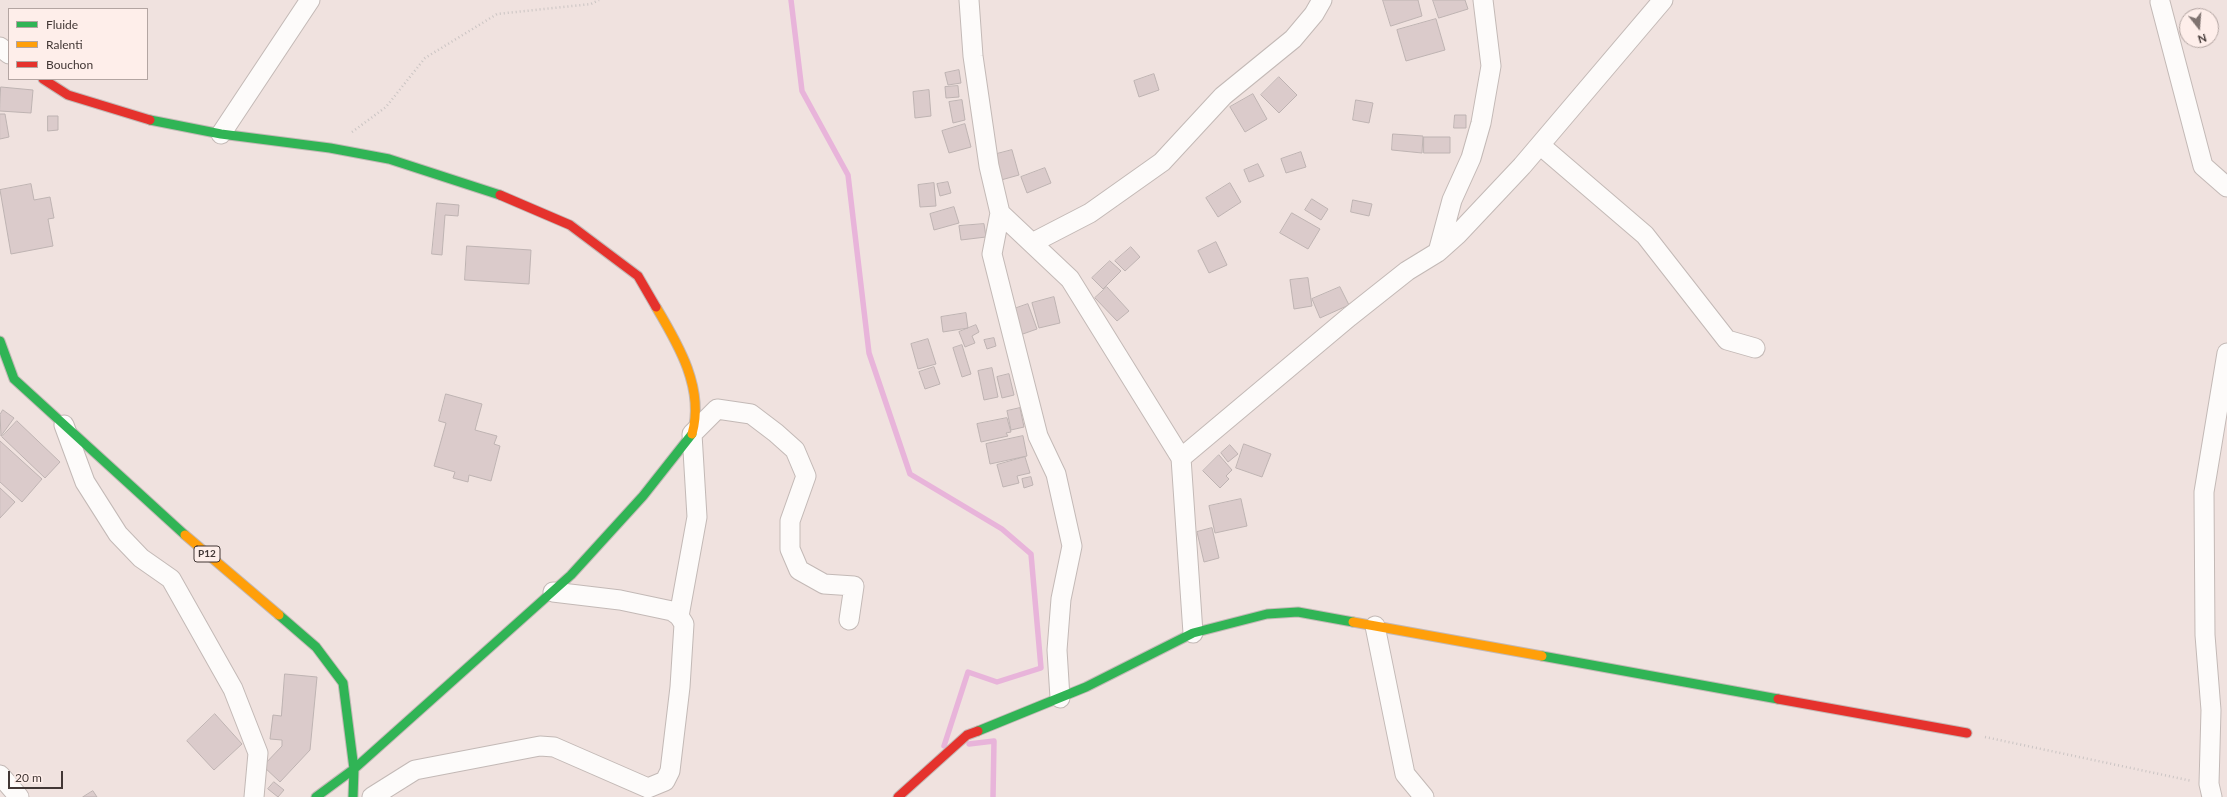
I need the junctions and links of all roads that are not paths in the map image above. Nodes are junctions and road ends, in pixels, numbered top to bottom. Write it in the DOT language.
graph roads {
  1 [pos="310,0"];
  2 [pos="969,0"];
  3 [pos="1322,0"];
  4 [pos="1483,0"];
  5 [pos="1663,0"];
  6 [pos="2155,1"];
  7 [pos="0,47"];
  8 [pos="8,53"];
  9 [pos="44,80"];
  10 [pos="221,134"];
  11 [pos="1540,145"];
  12 [pos="2227,187"];
  13 [pos="1000,212"];
  14 [pos="1032,243"];
  15 [pos="1438,252"];
  16 [pos="0,341"];
  17 [pos="1755,348"];
  18 [pos="2227,353"];
  19 [pos="3,360"];
  20 [pos="64,425"];
  21 [pos="692,434"];
  22 [pos="1181,458"];
  23 [pos="553,592"];
  24 [pos="680,616"];
  25 [pos="849,620"];
  26 [pos="1375,626"];
  27 [pos="1193,633"];
  28 [pos="1060,698"];
  29 [pos="2219,729"];
  30 [pos="1967,733"];
  31 [pos="354,769"];
  32 [pos="0,775"];
  33 [pos="2211,791"];
  34 [pos="19,797"];
  35 [pos="254,797"];
  36 [pos="316,797"];
  37 [pos="353,797"];
  38 [pos="372,797"];
  39 [pos="898,797"];
  40 [pos="1424,797"];
  1 -- 10 [label="street"];
  2 -- 13 [label="street"];
  3 -- 14 [label="street"];
  4 -- 15 [label="street"];
  5 -- 11 [label="street"];
  6 -- 12 [label="street"];
  7 -- 8 [label="street"];
  9 -- 10 [label="street"];
  10 -- 21 [label="street"];
  11 -- 15 [label="street"];
  11 -- 17 [label="street"];
  13 -- 14 [label="street"];
  13 -- 28 [label="street"];
  14 -- 22 [label="street"];
  15 -- 22 [label="street"];
  16 -- 19 [label="street, P12"];
  18 -- 29 [label="street"];
  19 -- 20 [label="street, P12"];
  20 -- 31 [label="street, P12"];
  20 -- 35 [label="street"];
  21 -- 23 [label="street"];
  21 -- 24 [label="street"];
  21 -- 25 [label="street"];
  22 -- 27 [label="street"];
  23 -- 24 [label="street"];
  23 -- 31 [label="street"];
  24 -- 38 [label="street"];
  26 -- 27 [label="street"];
  26 -- 30 [label="street"];
  26 -- 40 [label="street"];
  27 -- 28 [label="street"];
  28 -- 39 [label="street"];
  29 -- 33 [label="street"];
  31 -- 36 [label="street"];
  31 -- 37 [label="street, P12"];
  32 -- 34 [label="street"];
}
